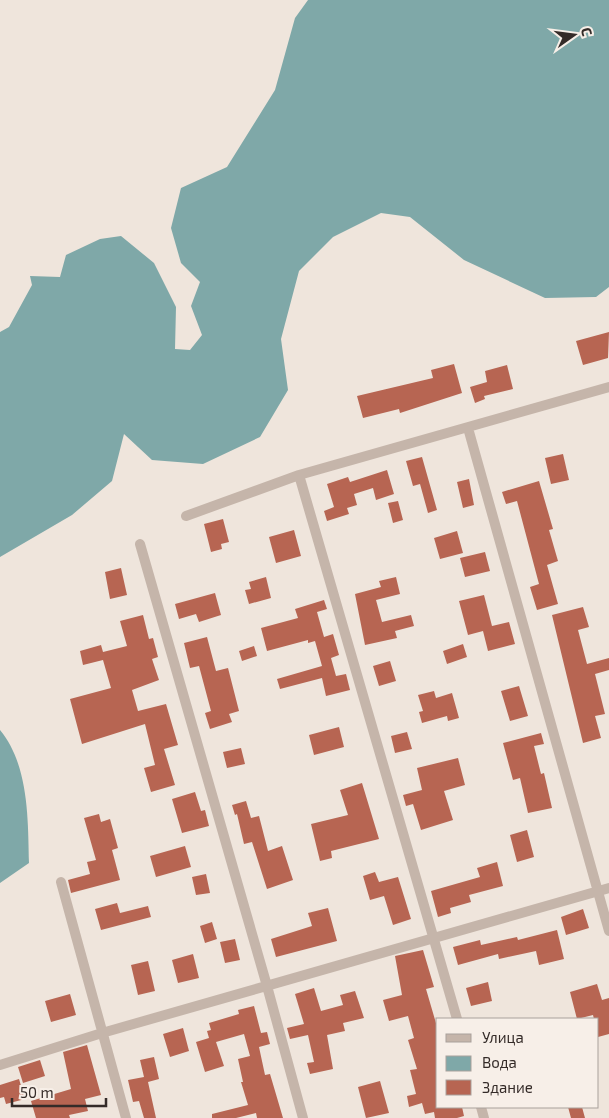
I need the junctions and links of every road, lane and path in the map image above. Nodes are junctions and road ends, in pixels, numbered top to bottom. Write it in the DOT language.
graph roads {
  1 [pos="609,387"];
  2 [pos="468,428"];
  3 [pos="299,475"];
  4 [pos="186,516"];
  5 [pos="140,544"];
  6 [pos="61,882"];
  7 [pos="609,888"];
  8 [pos="598,892"];
  9 [pos="609,931"];
  10 [pos="435,937"];
  11 [pos="267,986"];
  12 [pos="458,1018"];
  13 [pos="102,1033"];
  14 [pos="0,1065"];
  15 [pos="126,1118"];
  16 [pos="303,1118"];
  1 -- 2 [label="street"];
  2 -- 3 [label="street"];
  2 -- 8 [label="street"];
  3 -- 4 [label="street"];
  3 -- 10 [label="street"];
  5 -- 11 [label="street"];
  6 -- 13 [label="street"];
  7 -- 8 [label="street"];
  8 -- 9 [label="street"];
  8 -- 10 [label="street"];
  10 -- 11 [label="street"];
  10 -- 12 [label="street"];
  11 -- 13 [label="street"];
  11 -- 16 [label="street"];
  13 -- 14 [label="street"];
  13 -- 15 [label="street"];
}
